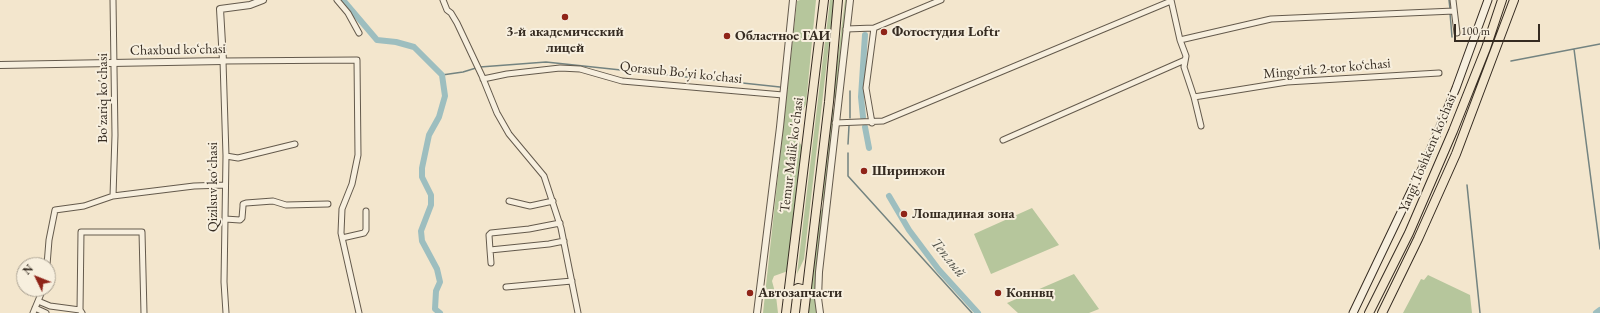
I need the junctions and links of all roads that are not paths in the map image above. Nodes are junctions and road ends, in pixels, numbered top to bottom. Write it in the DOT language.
graph roads {
  1 [pos="113,0"];
  2 [pos="263,0"];
  3 [pos="337,0"];
  4 [pos="443,0"];
  5 [pos="793,0"];
  6 [pos="824,0"];
  7 [pos="838,0"];
  8 [pos="850,0"];
  9 [pos="1453,0"];
  10 [pos="1488,0"];
  11 [pos="1502,0"];
  12 [pos="1514,0"];
  13 [pos="938,1"];
  14 [pos="1171,1"];
  15 [pos="1454,11"];
  16 [pos="874,28"];
  17 [pos="846,29"];
  18 [pos="1457,32"];
  19 [pos="359,33"];
  20 [pos="1180,40"];
  21 [pos="1185,60"];
  22 [pos="223,61"];
  23 [pos="115,63"];
  24 [pos="0,65"];
  25 [pos="1438,72"];
  26 [pos="483,79"];
  27 [pos="783,95"];
  28 [pos="1194,97"];
  29 [pos="830,98"];
  30 [pos="837,108"];
  31 [pos="835,123"];
  32 [pos="872,123"];
  33 [pos="1201,126"];
  34 [pos="1003,140"];
  35 [pos="295,144"];
  36 [pos="226,156"];
  37 [pos="225,185"];
  38 [pos="113,196"];
  39 [pos="827,200"];
  40 [pos="553,201"];
  41 [pos="509,202"];
  42 [pos="328,204"];
  43 [pos="366,211"];
  44 [pos="816,211"];
  45 [pos="225,219"];
  46 [pos="560,223"];
  47 [pos="342,238"];
  48 [pos="564,241"];
  49 [pos="490,250"];
  50 [pos="48,257"];
  51 [pos="491,263"];
  52 [pos="572,281"];
  53 [pos="506,287"];
  54 [pos="806,293"];
  55 [pos="788,294"];
  56 [pos="40,297"];
  57 [pos="38,301"];
  58 [pos="34,311"];
  59 [pos="81,311"];
  60 [pos="46,313"];
  61 [pos="144,313"];
  62 [pos="226,313"];
  63 [pos="359,313"];
  64 [pos="578,313"];
  65 [pos="758,313"];
  66 [pos="786,313"];
  67 [pos="804,313"];
  68 [pos="820,313"];
  69 [pos="1353,313"];
  70 [pos="1369,313"];
  71 [pos="1382,313"];
  1 -- 23 [label="street, Bo'zariq ko'chasi"];
  2 -- 22 [label="street"];
  3 -- 19 [label="street"];
  4 -- 26 [label="street"];
  5 -- 27 [label="street"];
  6 -- 55 [label="highway, Temur Malik ko'chasi"];
  7 -- 29 [label="highway"];
  8 -- 17 [label="street"];
  9 -- 15 [label="street"];
  10 -- 69 [label="main road"];
  11 -- 70 [label="highway, Yangi Toshkent ko‘chasi"];
  12 -- 71 [label="highway, Yangi Toshkent ko‘chasi"];
  13 -- 16 [label="street"];
  14 -- 20 [label="street"];
  14 -- 32 [label="street"];
  15 -- 18 [label="street"];
  15 -- 20 [label="street"];
  16 -- 17 [label="street"];
  16 -- 32 [label="street"];
  17 -- 30 [label="street"];
  20 -- 21 [label="street"];
  21 -- 28 [label="street"];
  21 -- 34 [label="street"];
  22 -- 23 [label="street, Chaxbud koʻchasi"];
  22 -- 36 [label="street, Qizilsuv ko'chasi"];
  22 -- 47 [label="street, Chaxbud koʻchasi"];
  23 -- 24 [label="street, Chaxbud koʻchasi"];
  23 -- 38 [label="street, Bo'zariq ko'chasi"];
  25 -- 28 [label="street, Mingo‘rik 2-tor ko‘chasi"];
  26 -- 27 [label="street, Qorasub Bo'yi ko'chasi"];
  26 -- 40 [label="street"];
  27 -- 65 [label="street"];
  28 -- 33 [label="street"];
  29 -- 30 [label="street"];
  29 -- 44 [label="highway"];
  30 -- 31 [label="street"];
  31 -- 32 [label="street"];
  31 -- 39 [label="street"];
  35 -- 36 [label="street"];
  36 -- 37 [label="street, Qizilsuv ko'chasi"];
  37 -- 38 [label="street"];
  37 -- 45 [label="street, Qizilsuv ko'chasi"];
  38 -- 50 [label="street"];
  39 -- 44 [label="street"];
  39 -- 68 [label="street"];
  40 -- 41 [label="street"];
  40 -- 46 [label="street"];
  42 -- 45 [label="street"];
  43 -- 47 [label="street"];
  44 -- 54 [label="highway"];
  45 -- 62 [label="street, Qizilsuv ko'chasi"];
  46 -- 48 [label="street"];
  46 -- 49 [label="street"];
  47 -- 63 [label="street"];
  48 -- 49 [label="street"];
  48 -- 52 [label="street"];
  49 -- 51 [label="street"];
  52 -- 53 [label="street"];
  52 -- 64 [label="street"];
  54 -- 55 [label="highway"];
  54 -- 67 [label="highway"];
  55 -- 66 [label="highway, Temur Malik ko'chasi"];
  56 -- 57 [label="street"];
  57 -- 58 [label="street"];
  57 -- 59 [label="street"];
  58 -- 60 [label="street"];
  59 -- 61 [label="street"];
}
